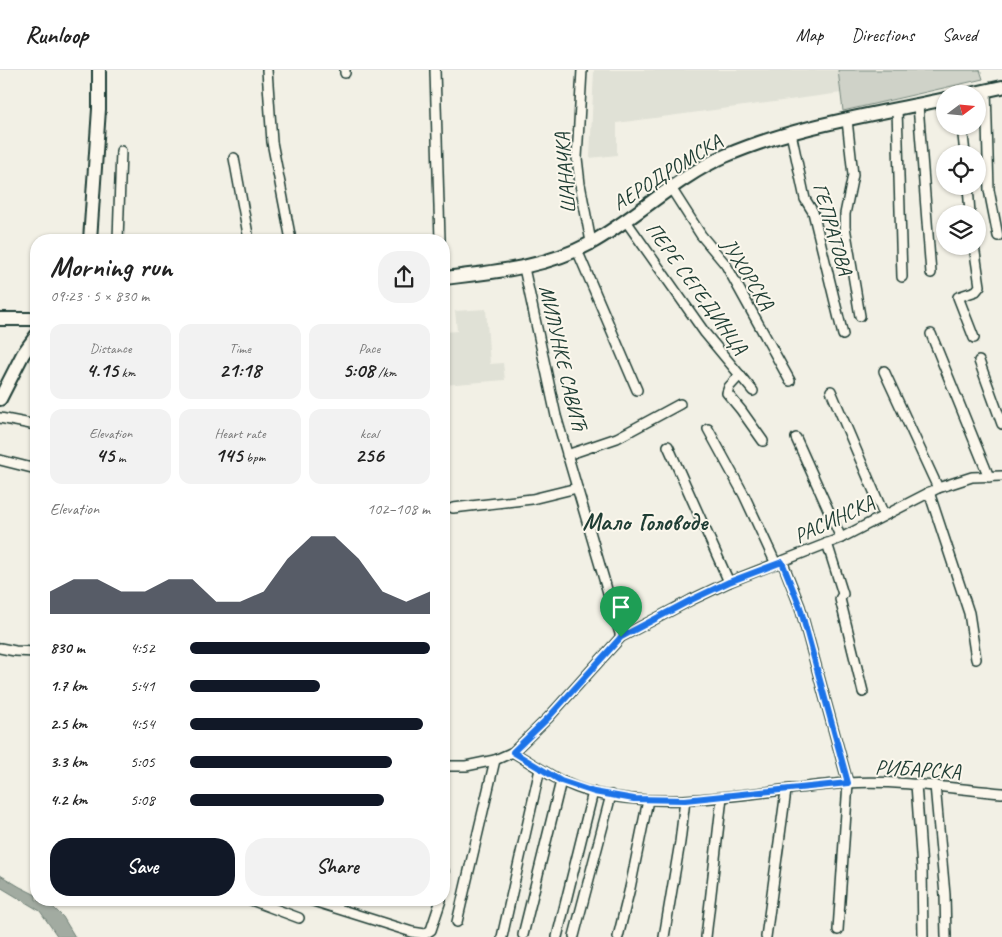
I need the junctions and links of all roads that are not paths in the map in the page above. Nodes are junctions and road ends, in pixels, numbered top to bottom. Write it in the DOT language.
graph roads {
  1 [pos="99,70"];
  2 [pos="267,70"];
  3 [pos="435,70"];
  4 [pos="582,70"];
  5 [pos="1002,87"];
  6 [pos="986,90"];
  7 [pos="936,101"];
  8 [pos="918,105"];
  9 [pos="897,109"];
  10 [pos="847,120"];
  11 [pos="791,133"];
  12 [pos="121,151"];
  13 [pos="234,158"];
  14 [pos="672,188"];
  15 [pos="626,220"];
  16 [pos="90,234"];
  17 [pos="118,234"];
  18 [pos="248,234"];
  19 [pos="290,234"];
  20 [pos="440,234"];
  21 [pos="998,236"];
  22 [pos="591,242"];
  23 [pos="577,250"];
  24 [pos="975,255"];
  25 [pos="524,268"];
  26 [pos="931,273"];
  27 [pos="450,277"];
  28 [pos="902,277"];
  29 [pos="860,316"];
  30 [pos="0,319"];
  31 [pos="30,321"];
  32 [pos="844,334"];
  33 [pos="931,334"];
  34 [pos="974,338"];
  35 [pos="30,345"];
  36 [pos="980,361"];
  37 [pos="884,371"];
  38 [pos="740,375"];
  39 [pos="790,380"];
  40 [pos="637,390"];
  41 [pos="753,391"];
  42 [pos="831,391"];
  43 [pos="0,399"];
  44 [pos="680,404"];
  45 [pos="0,418"];
  46 [pos="30,424"];
  47 [pos="1002,424"];
  48 [pos="708,429"];
  49 [pos="796,438"];
  50 [pos="763,442"];
  51 [pos="668,446"];
  52 [pos="567,455"];
  53 [pos="0,460"];
  54 [pos="30,468"];
  55 [pos="1002,476"];
  56 [pos="989,477"];
  57 [pos="578,488"];
  58 [pos="938,488"];
  59 [pos="929,492"];
  60 [pos="453,508"];
  61 [pos="884,515"];
  62 [pos="841,538"];
  63 [pos="827,543"];
  64 [pos="779,563"];
  65 [pos="729,582"];
  66 [pos="621,637"];
  67 [pos="0,648"];
  68 [pos="30,652"];
  69 [pos="976,660"];
  70 [pos="863,692"];
  71 [pos="513,752"];
  72 [pos="495,760"];
  73 [pos="450,766"];
  74 [pos="540,769"];
  75 [pos="561,781"];
  76 [pos="848,783"];
  77 [pos="916,784"];
  78 [pos="935,785"];
  79 [pos="786,791"];
  80 [pos="594,792"];
  81 [pos="1002,793"];
  82 [pos="611,795"];
  83 [pos="722,797"];
  84 [pos="648,800"];
  85 [pos="685,800"];
  86 [pos="267,906"];
  87 [pos="329,906"];
  88 [pos="439,906"];
  89 [pos="299,918"];
  90 [pos="457,922"];
  91 [pos="838,930"];
  92 [pos="523,936"];
  93 [pos="574,936"];
  94 [pos="502,937"];
  95 [pos="558,937"];
  96 [pos="618,937"];
  97 [pos="664,937"];
  98 [pos="706,937"];
  99 [pos="766,937"];
  100 [pos="923,937"];
  101 [pos="946,937"];
  1 -- 16 [label="street"];
  2 -- 19 [label="street"];
  3 -- 20 [label="street"];
  4 -- 22 [label="street, ШАНАЧКА"];
  5 -- 6 [label="street"];
  6 -- 21 [label="street"];
  7 -- 8 [label="street, АЕРОДРОМСКА"];
  8 -- 9 [label="street, АЕРОДРОМСКА"];
  8 -- 26 [label="street"];
  9 -- 10 [label="street, АЕРОДРОМСКА"];
  9 -- 28 [label="street"];
  10 -- 11 [label="street, АЕРОДРОМСКА"];
  10 -- 29 [label="street"];
  11 -- 14 [label="street, АЕРОДРОМСКА"];
  11 -- 32 [label="street, ГЕПРАТОВА"];
  12 -- 17 [label="street"];
  13 -- 18 [label="street"];
  14 -- 15 [label="street, АЕРОДРОМСКА"];
  14 -- 39 [label="street, ЈУХОРСКА"];
  15 -- 22 [label="street, АЕРОДРОМСКА"];
  15 -- 38 [label="street, ПЕРЕ СЕГЕДИНЦА"];
  22 -- 23 [label="street, АЕРОДРОМСКА"];
  23 -- 25 [label="street, АЕРОДРОМСКА"];
  23 -- 40 [label="street"];
  24 -- 34 [label="street"];
  25 -- 27 [label="street, АЕРОДРОМСКА"];
  25 -- 52 [label="street, МИЛУНКЕ САВИЋ"];
  30 -- 31 [label="street"];
  33 -- 56 [label="street"];
  35 -- 43 [label="street"];
  36 -- 47 [label="street"];
  37 -- 58 [label="street"];
  38 -- 41 [label="street, ПЕРЕ СЕГЕДИНЦА"];
  38 -- 50 [label="street, ПЕРЕ СЕГЕДИНЦА"];
  42 -- 61 [label="street"];
  44 -- 52 [label="street, МИЛУНКЕ САВИЋ"];
  45 -- 46 [label="street"];
  48 -- 64 [label="street"];
  49 -- 62 [label="street"];
  51 -- 65 [label="street"];
  52 -- 57 [label="street, МИЛУНКЕ САВИЋ"];
  53 -- 54 [label="street"];
  55 -- 56 [label="street, РАСИНСКА"];
  56 -- 58 [label="street, РАСИНСКА"];
  57 -- 60 [label="street"];
  57 -- 66 [label="street, МИЛУНКЕ САВИЋ"];
  58 -- 59 [label="street, РАСИНСКА"];
  59 -- 61 [label="street, РАСИНСКА"];
  59 -- 69 [label="street"];
  61 -- 62 [label="street, РАСИНСКА"];
  62 -- 63 [label="street, РАСИНСКА"];
  63 -- 64 [label="street, РАСИНСКА"];
  63 -- 70 [label="street"];
  64 -- 65 [label="street, РАСИНСКА"];
  64 -- 76 [label="street"];
  65 -- 66 [label="street, РАСИНСКА"];
  66 -- 71 [label="street, РАСИНСКА"];
  67 -- 68 [label="street"];
  71 -- 72 [label="street, РАСИНСКА"];
  71 -- 74 [label="street, РИБАРСКА"];
  72 -- 73 [label="street, РАСИНСКА"];
  72 -- 90 [label="street"];
  74 -- 75 [label="street, РИБАРСКА"];
  74 -- 94 [label="street"];
  75 -- 80 [label="street, РИБАРСКА"];
  75 -- 92 [label="street"];
  76 -- 77 [label="street, РИБАРСКА"];
  76 -- 79 [label="street, РИБАРСКА"];
  76 -- 91 [label="street"];
  77 -- 78 [label="street, РИБАРСКА"];
  77 -- 100 [label="street"];
  78 -- 81 [label="street, РИБАРСКА"];
  78 -- 101 [label="street"];
  79 -- 83 [label="street, РИБАРСКА"];
  79 -- 99 [label="street"];
  80 -- 82 [label="street, РИБАРСКА"];
  80 -- 95 [label="street"];
  82 -- 84 [label="street, РИБАРСКА"];
  82 -- 93 [label="street"];
  83 -- 85 [label="street, РИБАРСКА"];
  83 -- 98 [label="street"];
  84 -- 85 [label="street, РИБАРСКА"];
  84 -- 96 [label="street"];
  85 -- 97 [label="street"];
  86 -- 89 [label="street"];
  87 -- 88 [label="street"];
}
